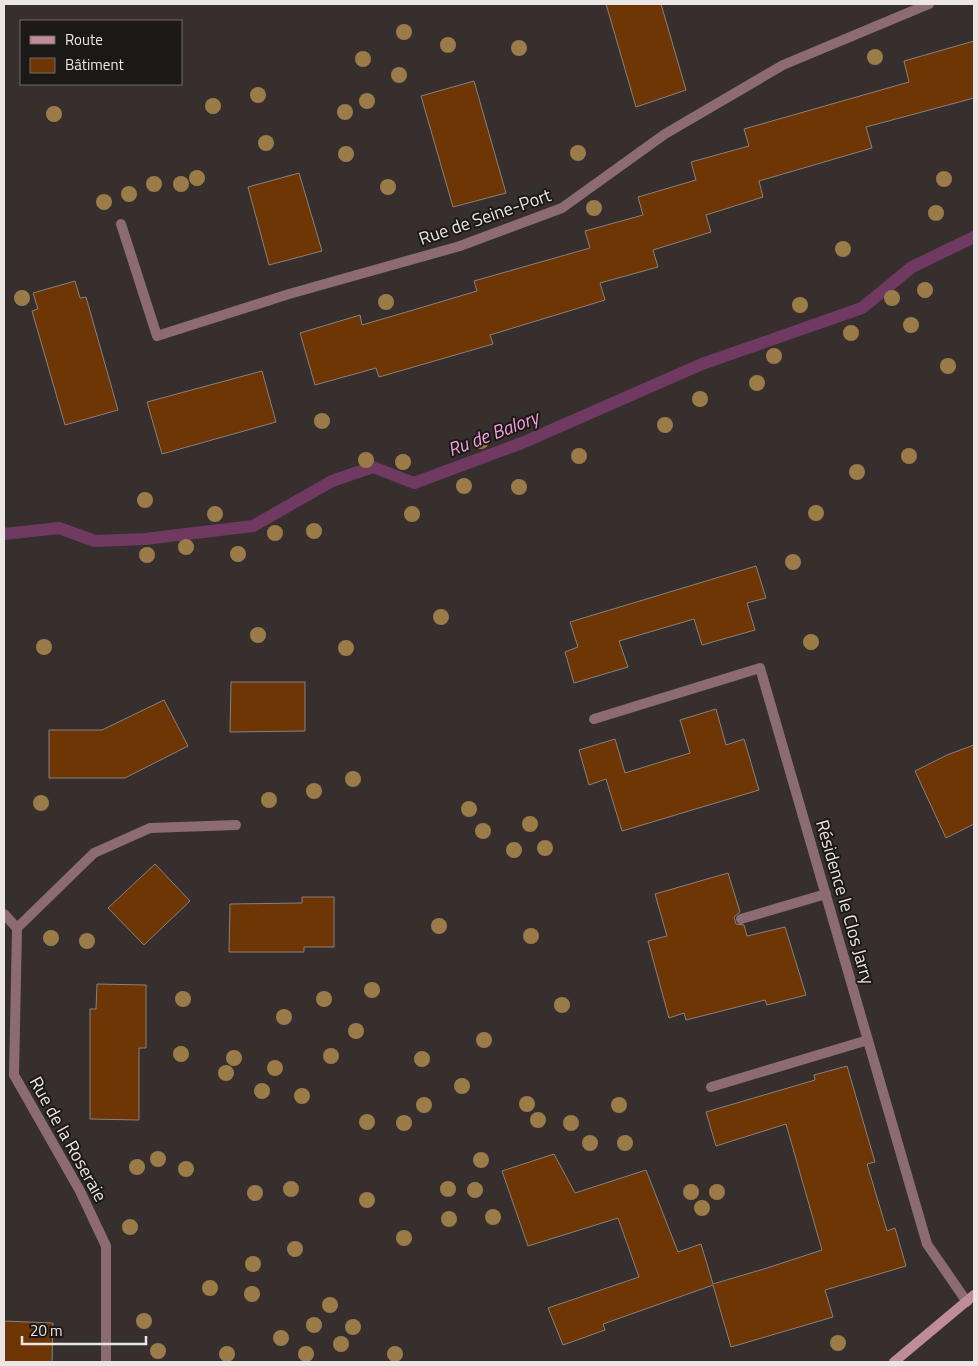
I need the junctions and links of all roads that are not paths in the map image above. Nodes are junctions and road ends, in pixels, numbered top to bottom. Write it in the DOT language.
graph roads {
  1 [pos="929,4"];
  2 [pos="121,224"];
  3 [pos="594,719"];
  4 [pos="236,825"];
  5 [pos="826,894"];
  6 [pos="4,914"];
  7 [pos="741,919"];
  8 [pos="17,928"];
  9 [pos="868,1040"];
  10 [pos="711,1087"];
  11 [pos="970,1298"];
  12 [pos="106,1362"];
  13 [pos="894,1362"];
  1 -- 2 [label="street, Rue de Seine-Port"];
  3 -- 5 [label="street, Résidence le Clos Jarry"];
  4 -- 8 [label="street"];
  5 -- 7 [label="street"];
  5 -- 9 [label="street, Résidence le Clos Jarry"];
  6 -- 8 [label="street"];
  8 -- 12 [label="street, Rue de la Roseraie"];
  9 -- 10 [label="street"];
  9 -- 11 [label="street, Résidence le Clos Jarry"];
  11 -- 13 [label="street"];
}
